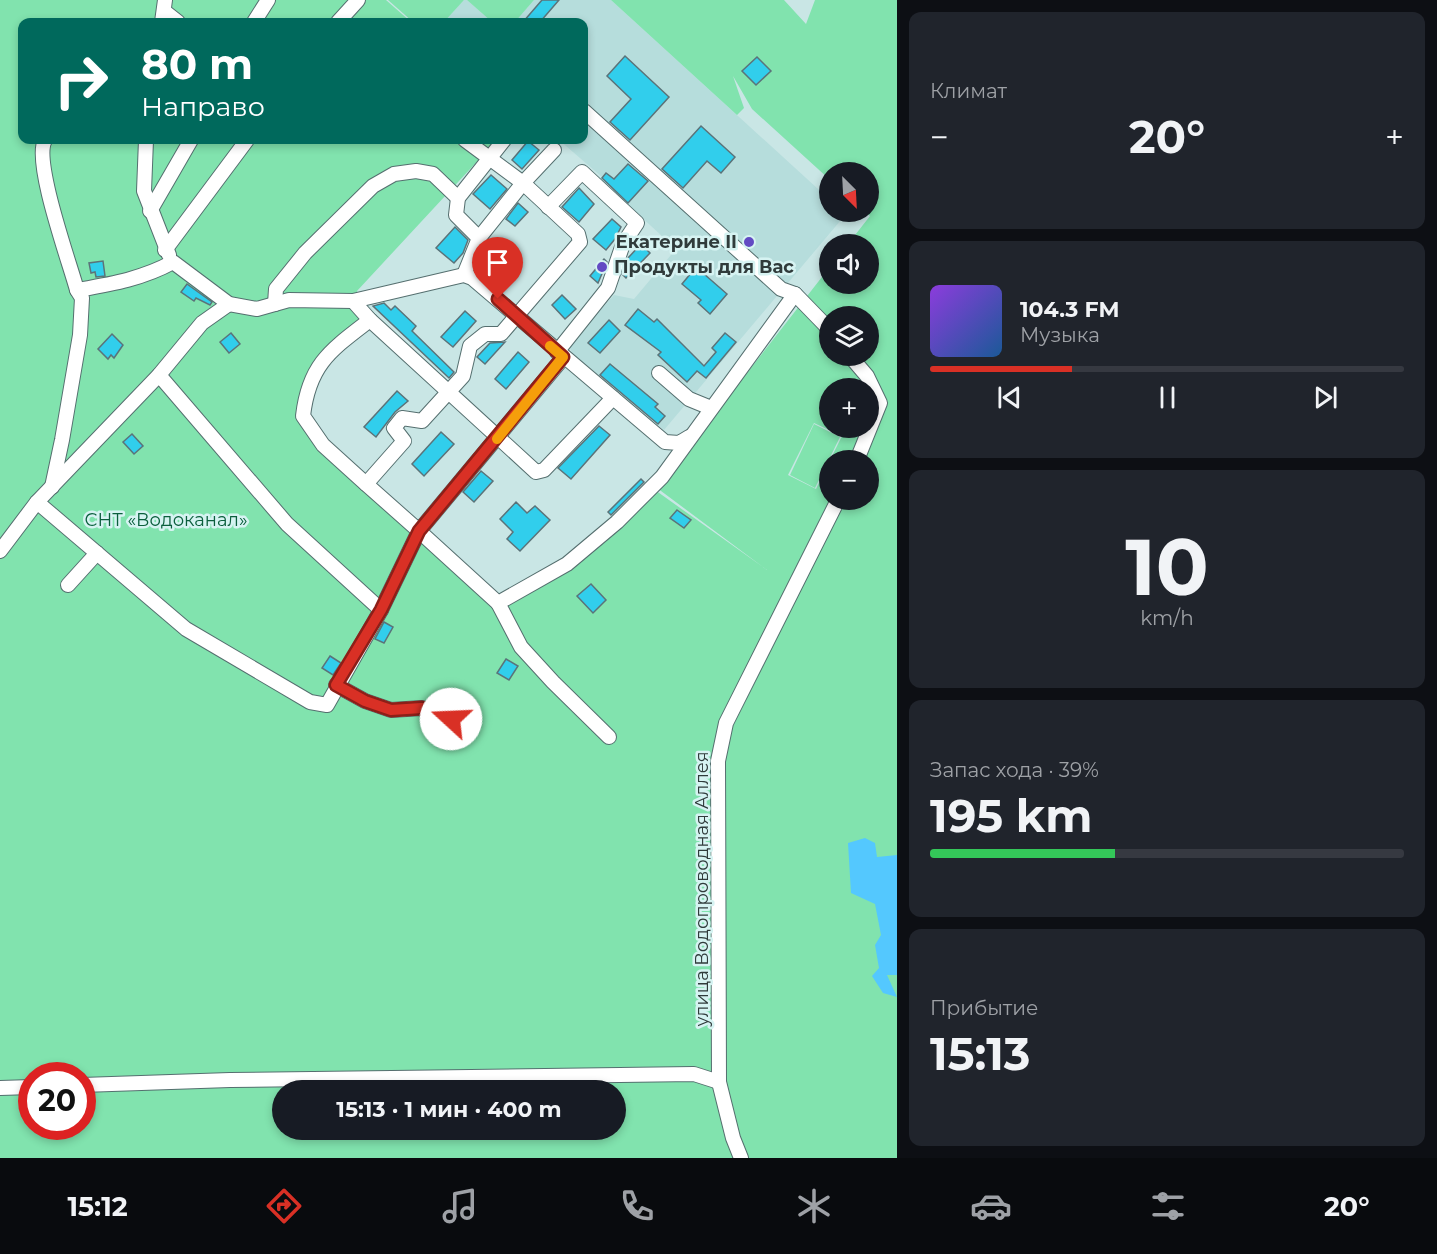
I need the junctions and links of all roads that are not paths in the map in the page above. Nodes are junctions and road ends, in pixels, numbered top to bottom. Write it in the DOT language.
graph roads {
  1 [pos="268,0"];
  2 [pos="358,0"];
  3 [pos="257,18"];
  4 [pos="342,18"];
  5 [pos="588,115"];
  6 [pos="42,144"];
  7 [pos="146,144"];
  8 [pos="189,144"];
  9 [pos="244,144"];
  10 [pos="471,144"];
  11 [pos="500,144"];
  12 [pos="554,150"];
  13 [pos="489,156"];
  14 [pos="523,183"];
  15 [pos="458,198"];
  16 [pos="548,207"];
  17 [pos="150,211"];
  18 [pos="479,238"];
  19 [pos="165,250"];
  20 [pos="173,262"];
  21 [pos="464,275"];
  22 [pos="76,290"];
  23 [pos="795,294"];
  24 [pos="352,301"];
  25 [pos="229,304"];
  26 [pos="275,304"];
  27 [pos="515,316"];
  28 [pos="819,319"];
  29 [pos="370,320"];
  30 [pos="560,355"];
  31 [pos="858,366"];
  32 [pos="659,373"];
  33 [pos="159,375"];
  34 [pos="449,393"];
  35 [pos="613,398"];
  36 [pos="711,408"];
  37 [pos="691,436"];
  38 [pos="498,437"];
  39 [pos="861,450"];
  40 [pos="366,484"];
  41 [pos="52,487"];
  42 [pos="37,502"];
  43 [pos="833,510"];
  44 [pos="419,531"];
  45 [pos="0,551"];
  46 [pos="97,553"];
  47 [pos="68,585"];
  48 [pos="498,603"];
  49 [pos="381,610"];
  50 [pos="336,685"];
  51 [pos="451,719"];
  52 [pos="609,737"];
  53 [pos="718,1082"];
  54 [pos="96,1085"];
  55 [pos="18,1087"];
  56 [pos="0,1088"];
  57 [pos="741,1158"];
  1 -- 3 [label="street"];
  2 -- 4 [label="street"];
  5 -- 23 [label="street"];
  6 -- 22 [label="street"];
  7 -- 17 [label="street"];
  8 -- 17 [label="street"];
  9 -- 19 [label="street"];
  10 -- 13 [label="street"];
  11 -- 13 [label="street"];
  12 -- 14 [label="street"];
  13 -- 14 [label="street"];
  13 -- 15 [label="street"];
  14 -- 16 [label="street"];
  14 -- 18 [label="street"];
  15 -- 18 [label="street"];
  15 -- 26 [label="street"];
  16 -- 27 [label="street"];
  16 -- 30 [label="street"];
  17 -- 19 [label="street"];
  18 -- 21 [label="street"];
  19 -- 20 [label="street"];
  20 -- 22 [label="street"];
  20 -- 25 [label="street"];
  21 -- 24 [label="street"];
  21 -- 27 [label="street"];
  22 -- 41 [label="street"];
  23 -- 28 [label="street"];
  23 -- 36 [label="street"];
  24 -- 26 [label="street"];
  24 -- 29 [label="street"];
  25 -- 26 [label="street"];
  25 -- 33 [label="street"];
  27 -- 30 [label="street"];
  27 -- 34 [label="street"];
  29 -- 34 [label="street"];
  29 -- 40 [label="street"];
  30 -- 35 [label="street"];
  30 -- 38 [label="street"];
  31 -- 39 [label="street"];
  32 -- 36 [label="street"];
  33 -- 41 [label="street"];
  33 -- 49 [label="street"];
  34 -- 38 [label="street"];
  34 -- 40 [label="street"];
  35 -- 37 [label="street"];
  35 -- 38 [label="street"];
  36 -- 37 [label="street"];
  37 -- 48 [label="street"];
  38 -- 44 [label="street"];
  40 -- 44 [label="street"];
  41 -- 42 [label="street"];
  42 -- 45 [label="street"];
  42 -- 46 [label="street"];
  43 -- 53 [label="street, улица Водопроводная Аллея"];
  44 -- 48 [label="street"];
  44 -- 49 [label="street"];
  46 -- 47 [label="street"];
  46 -- 50 [label="street"];
  48 -- 52 [label="street"];
  49 -- 50 [label="street"];
  50 -- 51 [label="street"];
  53 -- 54 [label="street"];
  53 -- 57 [label="street, улица Водопроводная Аллея"];
  55 -- 56 [label="street"];
}
